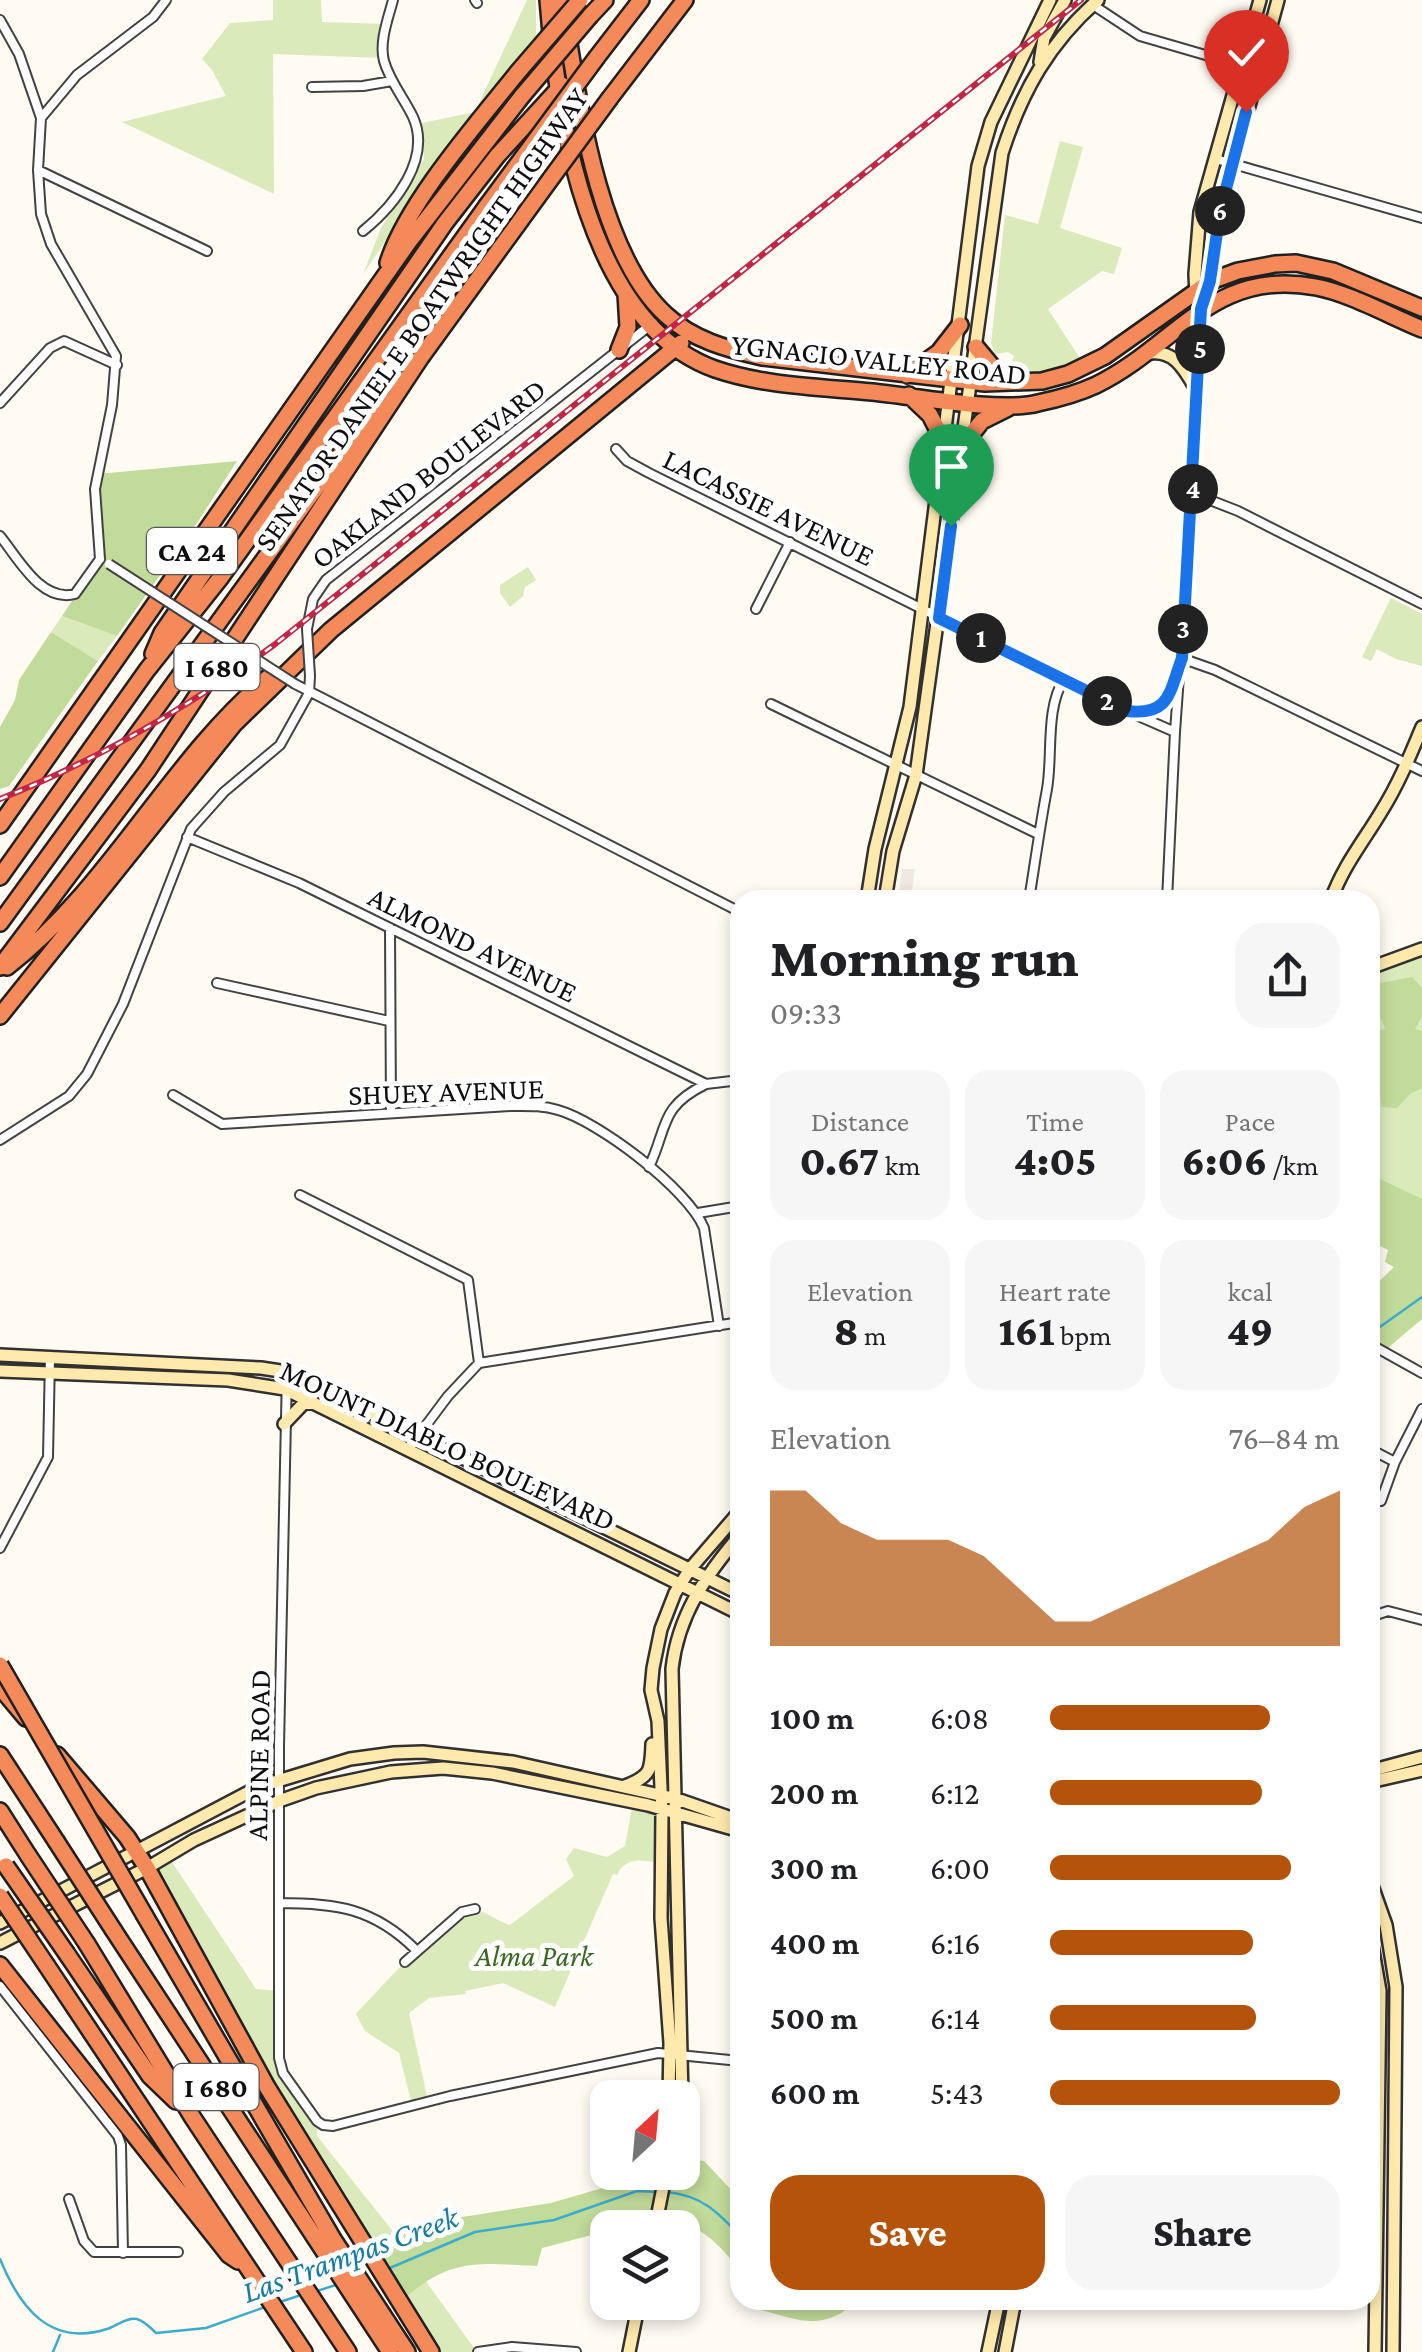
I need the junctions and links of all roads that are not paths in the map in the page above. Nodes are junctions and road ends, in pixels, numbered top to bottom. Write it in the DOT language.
graph roads {
  1 [pos="166,0"];
  2 [pos="393,0"];
  3 [pos="548,0"];
  4 [pos="562,0"];
  5 [pos="580,0"];
  6 [pos="605,0"];
  7 [pos="641,0"];
  8 [pos="686,0"];
  9 [pos="1050,0"];
  10 [pos="1065,0"];
  11 [pos="1260,0"];
  12 [pos="1278,0"];
  13 [pos="1092,1"];
  14 [pos="0,20"];
  15 [pos="1039,66"];
  16 [pos="1242,66"];
  17 [pos="1257,70"];
  18 [pos="392,81"];
  19 [pos="559,86"];
  20 [pos="312,87"];
  21 [pos="578,100"];
  22 [pos="41,118"];
  23 [pos="1216,159"];
  24 [pos="1233,165"];
  25 [pos="38,170"];
  26 [pos="1422,218"];
  27 [pos="363,231"];
  28 [pos="207,252"];
  29 [pos="384,277"];
  30 [pos="1210,281"];
  31 [pos="626,294"];
  32 [pos="1198,301"];
  33 [pos="1422,308"];
  34 [pos="657,318"];
  35 [pos="960,324"];
  36 [pos="1422,329"];
  37 [pos="692,334"];
  38 [pos="976,347"];
  39 [pos="674,348"];
  40 [pos="619,350"];
  41 [pos="1141,355"];
  42 [pos="421,357"];
  43 [pos="117,365"];
  44 [pos="907,375"];
  45 [pos="952,380"];
  46 [pos="972,382"];
  47 [pos="1021,383"];
  48 [pos="1198,394"];
  49 [pos="909,395"];
  50 [pos="950,399"];
  51 [pos="969,402"];
  52 [pos="0,404"];
  53 [pos="1014,405"];
  54 [pos="944,442"];
  55 [pos="962,446"];
  56 [pos="616,449"];
  57 [pos="1192,494"];
  58 [pos="0,536"];
  59 [pos="790,542"];
  60 [pos="100,559"];
  61 [pos="1422,604"];
  62 [pos="921,608"];
  63 [pos="756,609"];
  64 [pos="939,618"];
  65 [pos="332,630"];
  66 [pos="1182,658"];
  67 [pos="147,670"];
  68 [pos="1064,679"];
  69 [pos="309,694"];
  70 [pos="771,704"];
  71 [pos="1127,711"];
  72 [pos="1422,727"];
  73 [pos="1175,732"];
  74 [pos="898,765"];
  75 [pos="1407,765"];
  76 [pos="1422,771"];
  77 [pos="916,776"];
  78 [pos="0,826"];
  79 [pos="1038,834"];
  80 [pos="187,837"];
  81 [pos="0,877"];
  82 [pos="869,890"];
  83 [pos="887,890"];
  84 [pos="1031,890"];
  85 [pos="1167,890"];
  86 [pos="1335,890"];
  87 [pos="730,907"];
  88 [pos="0,924"];
  89 [pos="390,928"];
  90 [pos="1422,948"];
  91 [pos="1380,963"];
  92 [pos="0,970"];
  93 [pos="217,984"];
  94 [pos="0,1016"];
  95 [pos="390,1021"];
  96 [pos="730,1081"];
  97 [pos="706,1084"];
  98 [pos="173,1095"];
  99 [pos="391,1113"];
  100 [pos="0,1140"];
  101 [pos="649,1167"];
  102 [pos="300,1195"];
  103 [pos="730,1208"];
  104 [pos="698,1213"];
  105 [pos="730,1324"];
  106 [pos="719,1326"];
  107 [pos="1380,1350"];
  108 [pos="0,1355"];
  109 [pos="50,1357"];
  110 [pos="479,1363"];
  111 [pos="0,1370"];
  112 [pos="287,1372"];
  113 [pos="50,1373"];
  114 [pos="1422,1373"];
  115 [pos="285,1389"];
  116 [pos="313,1402"];
  117 [pos="1422,1409"];
  118 [pos="284,1424"];
  119 [pos="417,1435"];
  120 [pos="408,1448"];
  121 [pos="1380,1454"];
  122 [pos="1395,1462"];
  123 [pos="1380,1501"];
  124 [pos="730,1523"];
  125 [pos="730,1547"];
  126 [pos="0,1548"];
  127 [pos="690,1569"];
  128 [pos="706,1577"];
  129 [pos="680,1584"];
  130 [pos="730,1589"];
  131 [pos="697,1592"];
  132 [pos="730,1609"];
  133 [pos="1380,1614"];
  134 [pos="1422,1620"];
  135 [pos="0,1665"];
  136 [pos="0,1687"];
  137 [pos="653,1705"];
  138 [pos="0,1755"];
  139 [pos="1422,1757"];
  140 [pos="1380,1768"];
  141 [pos="1422,1770"];
  142 [pos="280,1778"];
  143 [pos="1380,1780"];
  144 [pos="624,1786"];
  145 [pos="661,1795"];
  146 [pos="677,1799"];
  147 [pos="279,1800"];
  148 [pos="0,1810"];
  149 [pos="662,1810"];
  150 [pos="678,1814"];
  151 [pos="730,1818"];
  152 [pos="730,1828"];
  153 [pos="137,1852"];
  154 [pos="3,1862"];
  155 [pos="148,1868"];
  156 [pos="0,1896"];
  157 [pos="279,1903"];
  158 [pos="1380,1908"];
  159 [pos="475,1909"];
  160 [pos="0,1922"];
  161 [pos="0,1943"];
  162 [pos="416,1950"];
  163 [pos="405,1962"];
  164 [pos="0,1965"];
  165 [pos="0,1986"];
  166 [pos="677,2054"];
  167 [pos="730,2060"];
  168 [pos="672,2080"];
  169 [pos="680,2080"];
  170 [pos="193,2118"];
  171 [pos="69,2200"];
  172 [pos="325,2241"];
  173 [pos="178,2252"];
  174 [pos="123,2253"];
  175 [pos="244,2266"];
  176 [pos="996,2310"];
  177 [pos="1012,2310"];
  178 [pos="1375,2310"];
  179 [pos="635,2320"];
  180 [pos="299,2345"];
  181 [pos="400,2351"];
  182 [pos="348,2352"];
  183 [pos="431,2352"];
  184 [pos="478,2352"];
  185 [pos="576,2352"];
  186 [pos="629,2352"];
  187 [pos="988,2352"];
  188 [pos="1004,2352"];
  189 [pos="1374,2352"];
  190 [pos="1393,2352"];
  1 -- 22 [label="street"];
  2 -- 18 [label="street"];
  3 -- 19 [label="highway, YGNACIO VALLEY ROAD"];
  4 -- 21 [label="highway, YGNACIO VALLEY ROAD"];
  5 -- 29 [label="highway, bridge"];
  6 -- 29 [label="highway, CA 24, bridge"];
  7 -- 67 [label="highway, SENATOR DANIEL E BOATWRIGHT HIGHWAY / I 680, bridge"];
  8 -- 42 [label="highway, SENATOR DANIEL E BOATWRIGHT HIGHWAY / I 680, bridge"];
  9 -- 35 [label="main road"];
  10 -- 15 [label="main road"];
  11 -- 16 [label="main road"];
  12 -- 17 [label="main road"];
  13 -- 15 [label="main road"];
  13 -- 16 [label="street"];
  14 -- 22 [label="street"];
  15 -- 38 [label="main road"];
  16 -- 17 [label="street"];
  16 -- 23 [label="main road"];
  17 -- 24 [label="main road"];
  18 -- 20 [label="street"];
  18 -- 27 [label="street"];
  19 -- 21 [label="highway"];
  19 -- 31 [label="highway, YGNACIO VALLEY ROAD"];
  19 -- 67 [label="highway"];
  21 -- 34 [label="highway, YGNACIO VALLEY ROAD"];
  22 -- 25 [label="street"];
  23 -- 24 [label="street"];
  23 -- 32 [label="main road"];
  24 -- 26 [label="street"];
  24 -- 30 [label="main road"];
  25 -- 28 [label="street"];
  25 -- 43 [label="street"];
  29 -- 78 [label="highway, CA 24"];
  30 -- 32 [label="highway, YGNACIO VALLEY ROAD"];
  30 -- 33 [label="highway, YGNACIO VALLEY ROAD"];
  31 -- 34 [label="highway, YGNACIO VALLEY ROAD"];
  31 -- 40 [label="highway"];
  32 -- 36 [label="highway, YGNACIO VALLEY ROAD"];
  32 -- 41 [label="highway, YGNACIO VALLEY ROAD"];
  32 -- 47 [label="highway, YGNACIO VALLEY ROAD"];
  32 -- 48 [label="main road"];
  34 -- 37 [label="highway, YGNACIO VALLEY ROAD"];
  34 -- 39 [label="highway, YGNACIO VALLEY ROAD"];
  34 -- 40 [label="street, OAKLAND BOULEVARD"];
  35 -- 44 [label="highway"];
  35 -- 45 [label="main road"];
  37 -- 39 [label="highway"];
  37 -- 44 [label="highway, YGNACIO VALLEY ROAD"];
  38 -- 46 [label="main road"];
  38 -- 47 [label="highway"];
  39 -- 49 [label="highway, YGNACIO VALLEY ROAD"];
  39 -- 65 [label="highway"];
  40 -- 69 [label="street, OAKLAND BOULEVARD, bridge"];
  41 -- 48 [label="main road"];
  41 -- 53 [label="highway, YGNACIO VALLEY ROAD"];
  42 -- 88 [label="highway"];
  42 -- 92 [label="highway, SENATOR DANIEL E BOATWRIGHT HIGHWAY / I 680"];
  43 -- 52 [label="street"];
  43 -- 60 [label="street"];
  44 -- 45 [label="highway, YGNACIO VALLEY ROAD"];
  45 -- 46 [label="highway, YGNACIO VALLEY ROAD"];
  45 -- 50 [label="main road"];
  46 -- 47 [label="highway, YGNACIO VALLEY ROAD"];
  46 -- 51 [label="main road"];
  48 -- 57 [label="main road"];
  49 -- 50 [label="highway, YGNACIO VALLEY ROAD"];
  49 -- 54 [label="highway"];
  50 -- 51 [label="highway, YGNACIO VALLEY ROAD"];
  50 -- 54 [label="main road"];
  51 -- 53 [label="highway, YGNACIO VALLEY ROAD"];
  51 -- 55 [label="main road"];
  53 -- 55 [label="highway"];
  54 -- 62 [label="main road"];
  55 -- 64 [label="main road"];
  56 -- 59 [label="street, LACASSIE AVENUE"];
  57 -- 61 [label="street"];
  57 -- 66 [label="street"];
  58 -- 60 [label="street"];
  59 -- 62 [label="street, LACASSIE AVENUE"];
  59 -- 63 [label="street"];
  60 -- 69 [label="street, bridge"];
  62 -- 64 [label="street, LACASSIE AVENUE"];
  62 -- 74 [label="main road"];
  64 -- 68 [label="street, LACASSIE AVENUE"];
  64 -- 77 [label="main road"];
  65 -- 92 [label="highway"];
  65 -- 94 [label="highway"];
  66 -- 71 [label="street"];
  66 -- 73 [label="street"];
  66 -- 75 [label="street"];
  67 -- 81 [label="highway, SENATOR DANIEL E BOATWRIGHT HIGHWAY / I 680"];
  68 -- 71 [label="street, LACASSIE AVENUE"];
  68 -- 79 [label="street"];
  69 -- 80 [label="street, OAKLAND BOULEVARD"];
  69 -- 87 [label="street"];
  70 -- 74 [label="street"];
  71 -- 73 [label="street, LACASSIE AVENUE"];
  72 -- 75 [label="main road"];
  73 -- 85 [label="street"];
  74 -- 77 [label="street"];
  74 -- 82 [label="main road"];
  75 -- 76 [label="street"];
  75 -- 86 [label="main road"];
  77 -- 79 [label="street"];
  77 -- 83 [label="main road"];
  79 -- 84 [label="street"];
  80 -- 89 [label="street, ALMOND AVENUE"];
  80 -- 100 [label="street, OAKLAND BOULEVARD"];
  89 -- 95 [label="street"];
  89 -- 97 [label="street, ALMOND AVENUE"];
  90 -- 91 [label="main road"];
  93 -- 95 [label="street"];
  95 -- 99 [label="street"];
  96 -- 97 [label="street"];
  97 -- 101 [label="street"];
  98 -- 99 [label="street, SHUEY AVENUE"];
  99 -- 101 [label="street, SHUEY AVENUE"];
  101 -- 104 [label="street, SHUEY AVENUE"];
  102 -- 110 [label="street"];
  103 -- 104 [label="street"];
  104 -- 106 [label="street"];
  105 -- 106 [label="street"];
  106 -- 110 [label="street"];
  107 -- 114 [label="street"];
  108 -- 109 [label="main road, MOUNT DIABLO BOULEVARD"];
  109 -- 112 [label="main road, MOUNT DIABLO BOULEVARD"];
  109 -- 113 [label="street"];
  110 -- 119 [label="street"];
  111 -- 113 [label="main road, MOUNT DIABLO BOULEVARD"];
  112 -- 115 [label="street, ALPINE ROAD"];
  112 -- 119 [label="main road, MOUNT DIABLO BOULEVARD"];
  113 -- 115 [label="main road, MOUNT DIABLO BOULEVARD"];
  113 -- 126 [label="street"];
  115 -- 116 [label="main road, MOUNT DIABLO BOULEVARD"];
  115 -- 118 [label="street, ALPINE ROAD"];
  116 -- 118 [label="main road"];
  116 -- 120 [label="main road, MOUNT DIABLO BOULEVARD"];
  117 -- 122 [label="street"];
  118 -- 142 [label="street, ALPINE ROAD"];
  119 -- 120 [label="street"];
  119 -- 127 [label="main road, MOUNT DIABLO BOULEVARD"];
  120 -- 129 [label="main road, MOUNT DIABLO BOULEVARD"];
  121 -- 122 [label="street"];
  122 -- 123 [label="street"];
  124 -- 127 [label="main road"];
  125 -- 128 [label="main road"];
  127 -- 128 [label="main road, MOUNT DIABLO BOULEVARD"];
  127 -- 129 [label="main road"];
  128 -- 130 [label="main road, MOUNT DIABLO BOULEVARD"];
  128 -- 131 [label="main road"];
  129 -- 131 [label="main road, MOUNT DIABLO BOULEVARD"];
  129 -- 137 [label="main road"];
  131 -- 132 [label="main road, MOUNT DIABLO BOULEVARD"];
  131 -- 146 [label="main road"];
  133 -- 134 [label="street"];
  135 -- 172 [label="highway, bridge"];
  136 -- 153 [label="highway"];
  137 -- 144 [label="main road"];
  137 -- 145 [label="main road"];
  138 -- 172 [label="highway, I 680, bridge"];
  139 -- 140 [label="main road"];
  141 -- 143 [label="main road"];
  142 -- 144 [label="main road"];
  142 -- 147 [label="street, ALPINE ROAD"];
  142 -- 153 [label="main road"];
  144 -- 145 [label="main road"];
  145 -- 146 [label="main road"];
  145 -- 149 [label="main road"];
  146 -- 150 [label="main road"];
  146 -- 151 [label="main road"];
  147 -- 149 [label="main road"];
  147 -- 155 [label="main road"];
  147 -- 157 [label="street, ALPINE ROAD"];
  148 -- 170 [label="highway, I 680, bridge"];
  149 -- 150 [label="main road"];
  149 -- 166 [label="main road"];
  150 -- 152 [label="main road"];
  150 -- 166 [label="main road"];
  153 -- 155 [label="highway"];
  153 -- 160 [label="main road"];
  154 -- 170 [label="highway, bridge"];
  155 -- 161 [label="main road"];
  155 -- 183 [label="highway"];
  156 -- 175 [label="highway, bridge"];
  157 -- 162 [label="street"];
  157 -- 166 [label="street, ALPINE ROAD"];
  158 -- 190 [label="main road"];
  159 -- 162 [label="street"];
  162 -- 163 [label="street"];
  164 -- 175 [label="highway"];
  165 -- 174 [label="street"];
  166 -- 167 [label="street"];
  166 -- 168 [label="main road"];
  166 -- 169 [label="main road"];
  170 -- 182 [label="highway, I 680"];
  171 -- 174 [label="street"];
  172 -- 181 [label="highway, I 680"];
  173 -- 174 [label="street"];
  175 -- 180 [label="highway"];
  176 -- 187 [label="main road"];
  177 -- 188 [label="main road"];
  178 -- 189 [label="main road"];
  179 -- 186 [label="main road"];
  184 -- 185 [label="street"];
}
